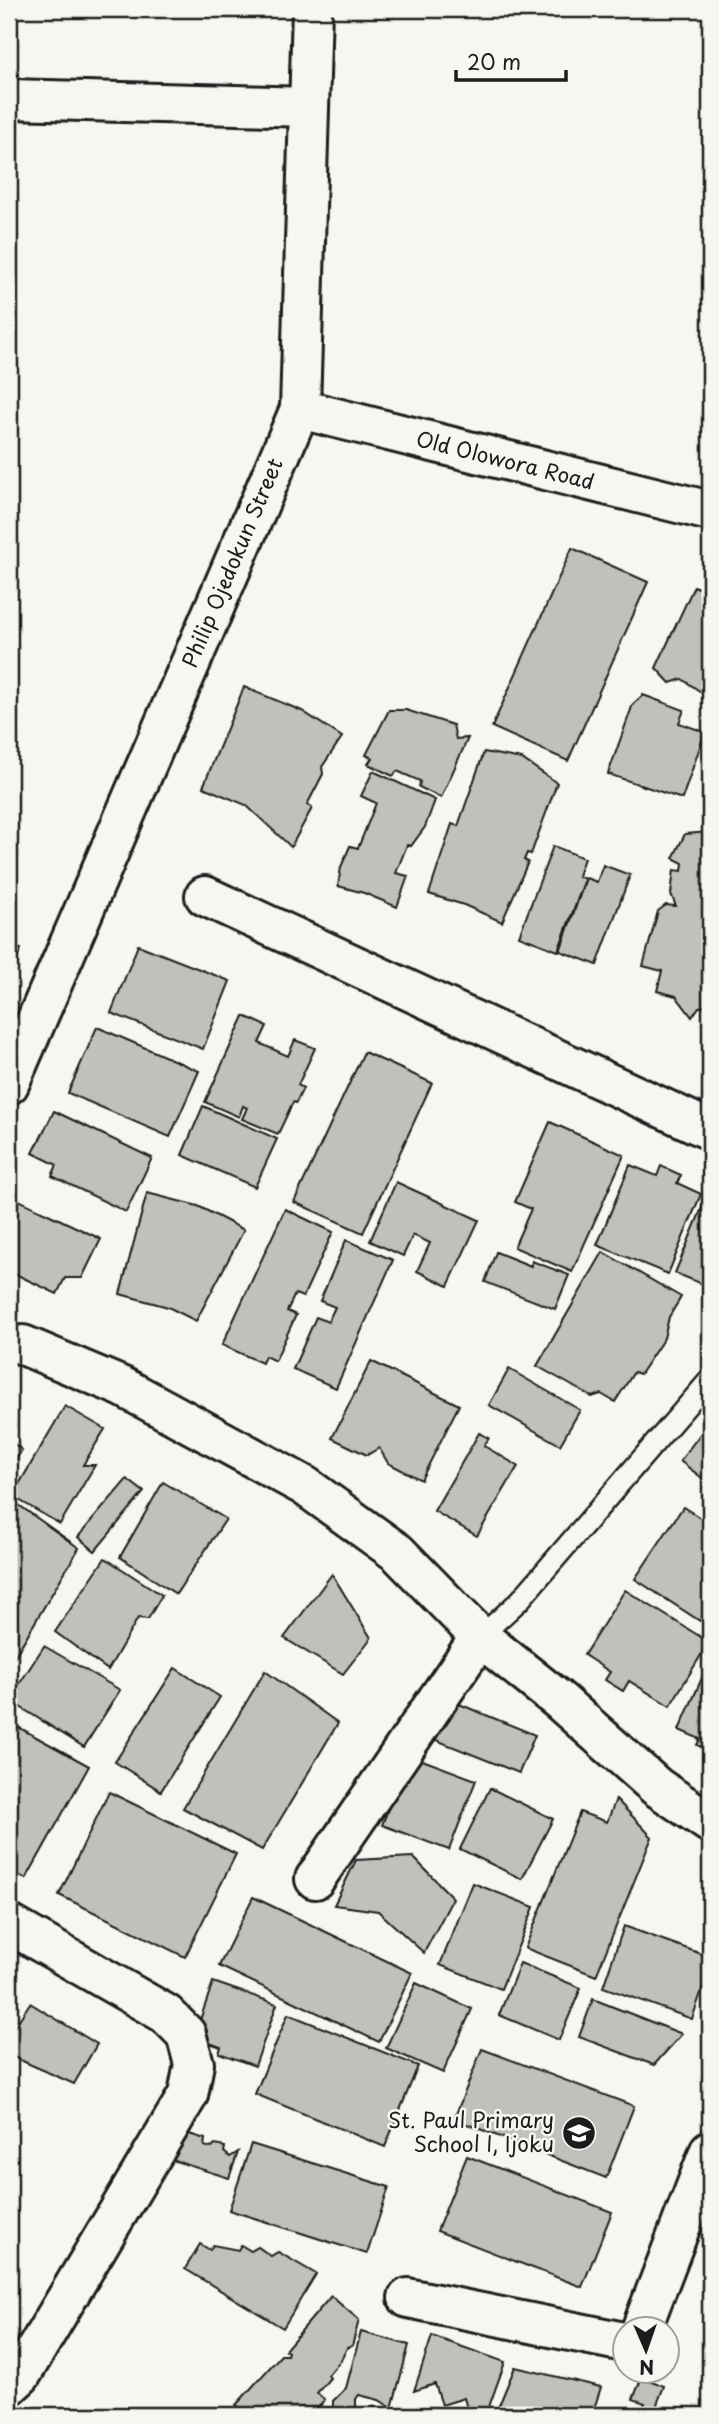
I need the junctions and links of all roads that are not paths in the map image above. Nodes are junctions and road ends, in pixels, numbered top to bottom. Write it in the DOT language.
graph roads {
  1 [pos="312,9"];
  2 [pos="9,99"];
  3 [pos="309,107"];
  4 [pos="300,409"];
  5 [pos="710,510"];
  6 [pos="205,896"];
  7 [pos="9,1084"];
  8 [pos="710,1130"];
  9 [pos="23,1345"];
  10 [pos="710,1379"];
  11 [pos="480,1637"];
  12 [pos="710,1823"];
  13 [pos="316,1879"];
  14 [pos="9,1924"];
  15 [pos="710,2150"];
  16 [pos="408,2298"];
  17 [pos="646,2316"];
  18 [pos="610,2340"];
  19 [pos="9,2386"];
  1 -- 3 [label="street, Philip Ojedokun Street"];
  2 -- 3 [label="street"];
  3 -- 4 [label="street, Philip Ojedokun Street"];
  4 -- 5 [label="street, Old Olowora Road"];
  4 -- 7 [label="street, Philip Ojedokun Street"];
  6 -- 8 [label="street"];
  9 -- 11 [label="street"];
  10 -- 11 [label="lane"];
  11 -- 12 [label="street"];
  11 -- 13 [label="street"];
  14 -- 19 [label="street"];
  15 -- 17 [label="street"];
  16 -- 18 [label="street"];
}
